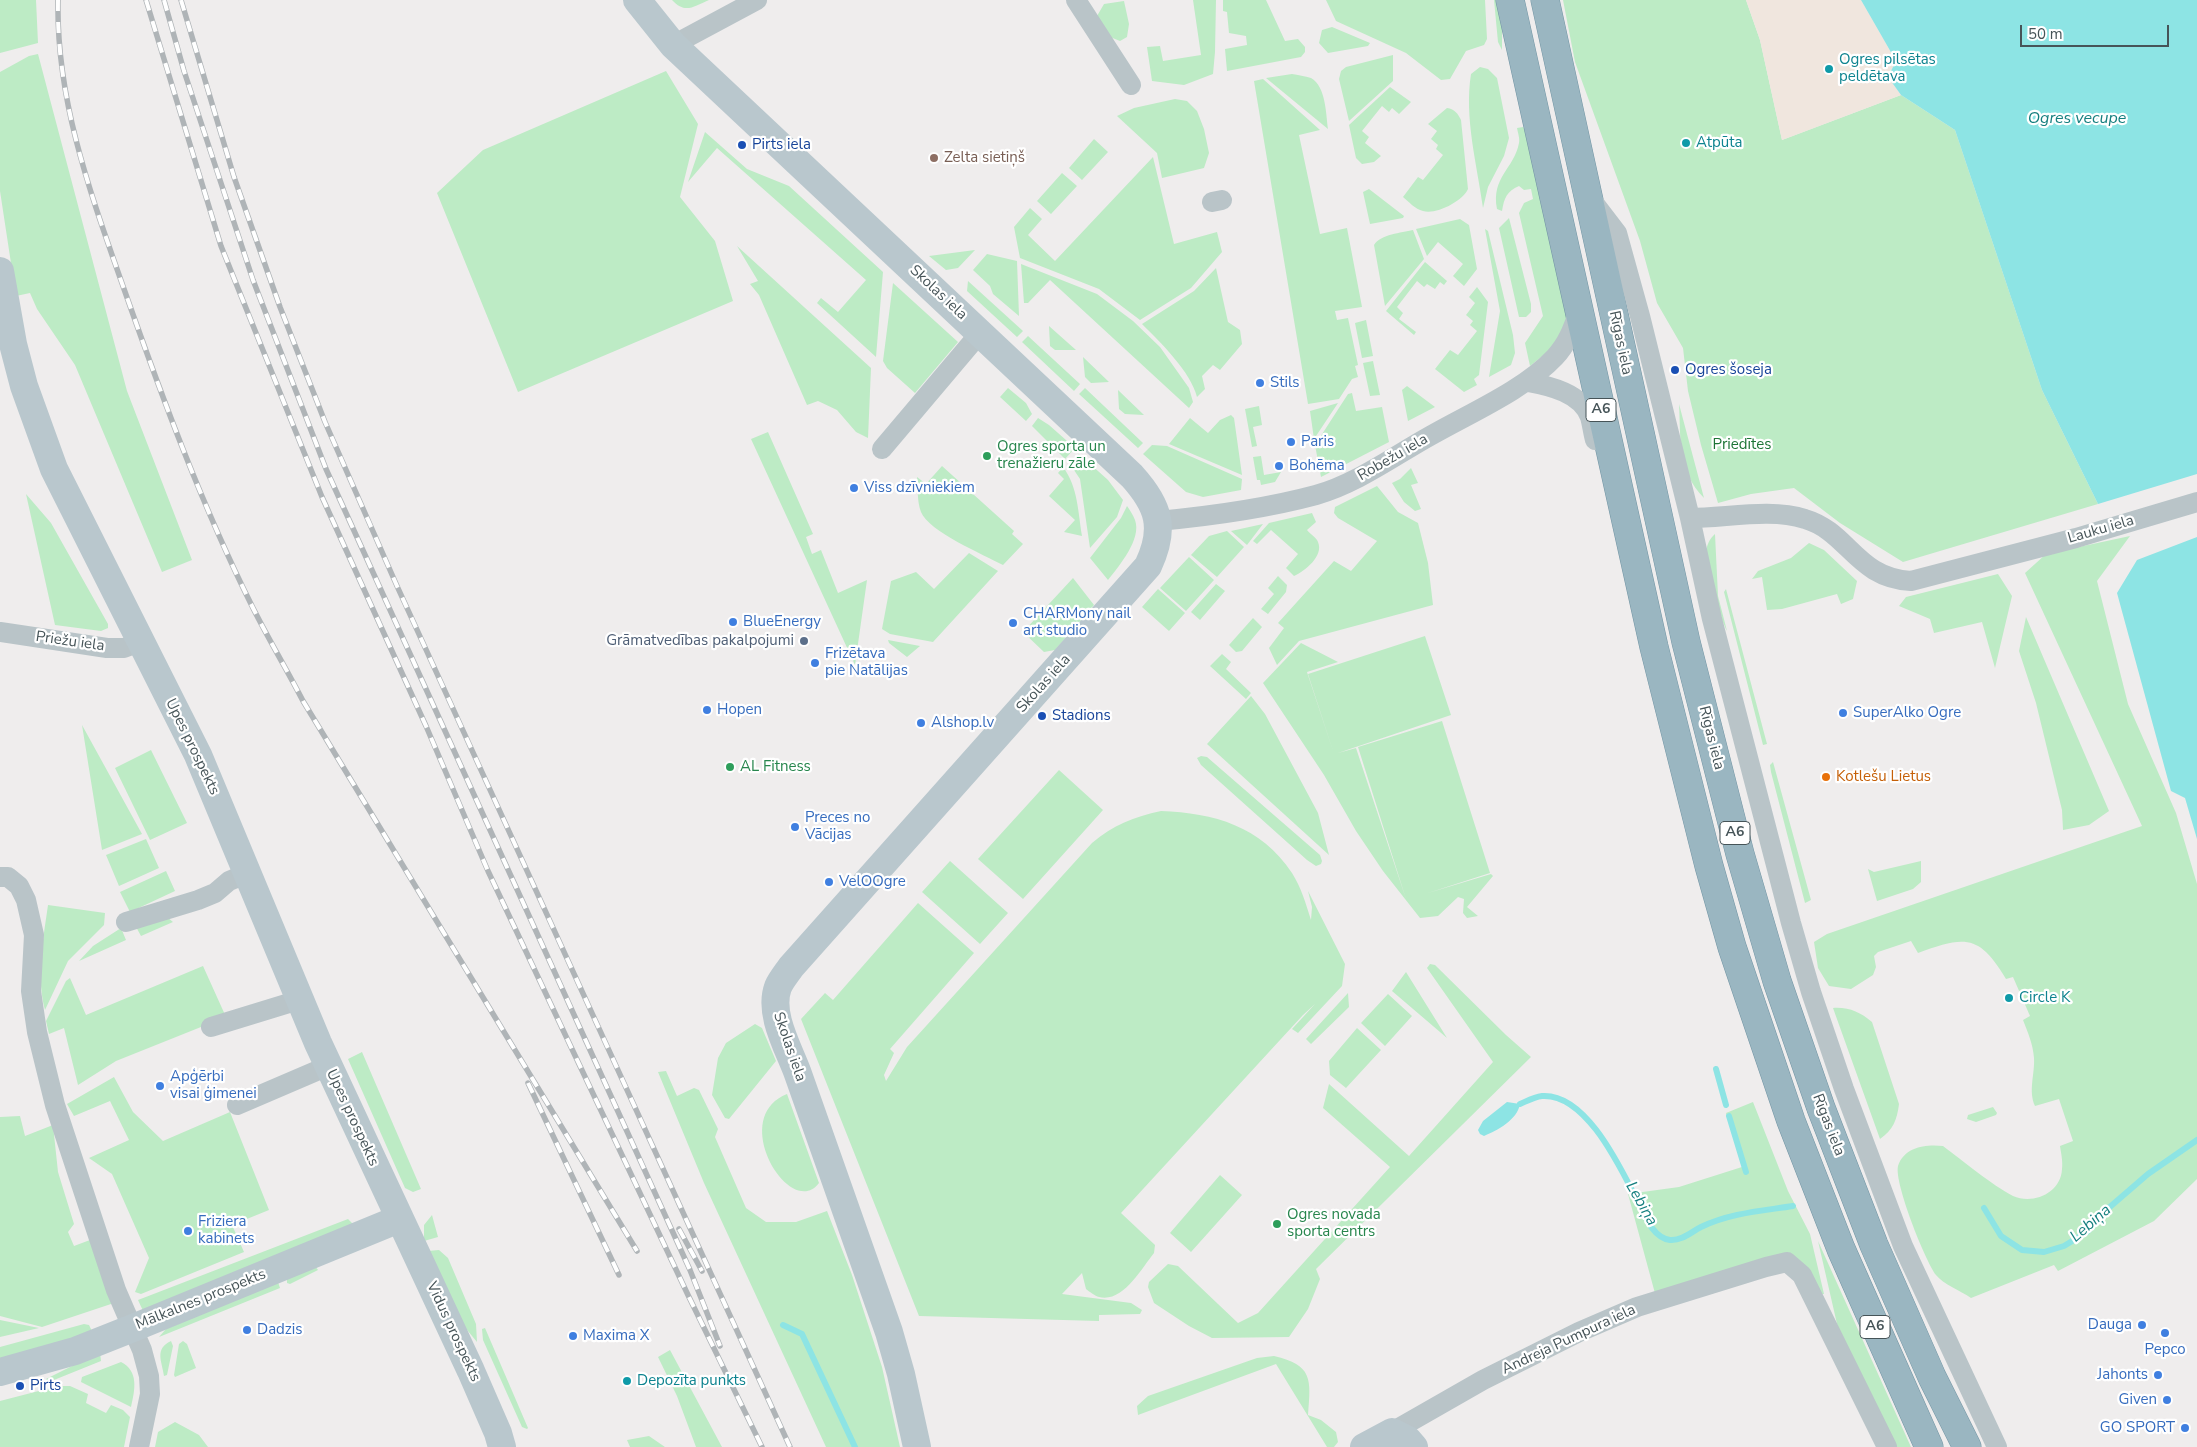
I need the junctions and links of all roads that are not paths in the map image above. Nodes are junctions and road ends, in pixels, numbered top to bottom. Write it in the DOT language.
graph roads {
  1 [pos="637,0"];
  2 [pos="756,0"];
  3 [pos="1076,0"];
  4 [pos="1510,0"];
  5 [pos="1545,0"];
  6 [pos="674,45"];
  7 [pos="1131,85"];
  8 [pos="1587,193"];
  9 [pos="0,271"];
  10 [pos="1580,310"];
  11 [pos="980,333"];
  12 [pos="1528,382"];
  13 [pos="882,449"];
  14 [pos="2197,502"];
  15 [pos="1623,510"];
  16 [pos="1690,518"];
  17 [pos="1158,521"];
  18 [pos="0,632"];
  19 [pos="140,642"];
  20 [pos="248,873"];
  21 [pos="0,877"];
  22 [pos="126,922"];
  23 [pos="299,1000"];
  24 [pos="211,1027"];
  25 [pos="328,1066"];
  26 [pos="238,1106"];
  27 [pos="399,1219"];
  28 [pos="133,1328"];
  29 [pos="0,1372"];
  30 [pos="1392,1432"];
  31 [pos="139,1447"];
  32 [pos="502,1447"];
  33 [pos="916,1447"];
  34 [pos="1364,1447"];
  35 [pos="1414,1447"];
  36 [pos="1887,1447"];
  37 [pos="1929,1447"];
  38 [pos="1967,1447"];
  39 [pos="1997,1447"];
  1 -- 6 [label="main road, Skolas iela"];
  2 -- 6 [label="street"];
  3 -- 7 [label="street"];
  4 -- 10 [label="highway, A6"];
  5 -- 8 [label="highway, Rīgas iela / A6"];
  6 -- 11 [label="main road, Skolas iela"];
  8 -- 16 [label="street"];
  8 -- 38 [label="highway, Rīgas iela / A6"];
  9 -- 19 [label="main road, Upes prospekts"];
  10 -- 12 [label="street, Robežu iela"];
  10 -- 15 [label="highway, A6"];
  11 -- 13 [label="street"];
  11 -- 17 [label="main road, Skolas iela"];
  12 -- 15 [label="street"];
  12 -- 17 [label="street, Robežu iela"];
  14 -- 16 [label="street, Lauku iela"];
  15 -- 37 [label="highway, A6"];
  16 -- 39 [label="street"];
  17 -- 33 [label="main road, Skolas iela"];
  18 -- 19 [label="street, Priežu iela"];
  19 -- 20 [label="main road, Upes prospekts"];
  20 -- 22 [label="street"];
  20 -- 23 [label="main road, Upes prospekts"];
  21 -- 28 [label="street"];
  23 -- 24 [label="street"];
  23 -- 25 [label="main road, Upes prospekts"];
  25 -- 26 [label="street"];
  25 -- 27 [label="main road, Upes prospekts"];
  27 -- 28 [label="main road, Mālkalnes prospekts"];
  27 -- 32 [label="main road, Vidus prospekts"];
  28 -- 29 [label="main road, Mālkalnes prospekts"];
  28 -- 31 [label="street"];
  30 -- 34 [label="main road, Andreja Pumpura iela"];
  30 -- 35 [label="main road"];
  30 -- 36 [label="street, Andreja Pumpura iela"];
}
